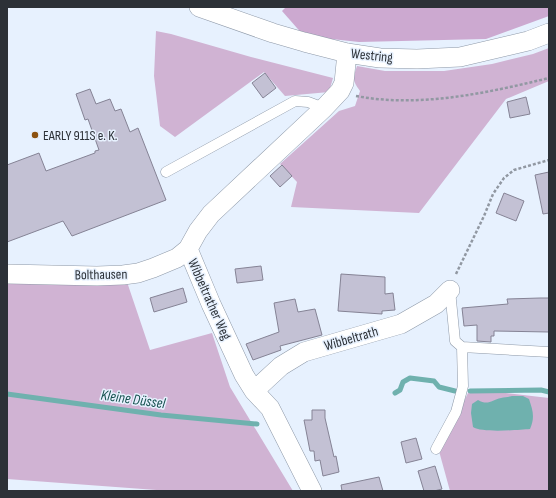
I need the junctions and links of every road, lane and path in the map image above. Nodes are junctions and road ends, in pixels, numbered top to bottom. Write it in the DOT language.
graph roads {
  1 [pos="199,7"];
  2 [pos="549,33"];
  3 [pos="348,53"];
  4 [pos="549,78"];
  5 [pos="340,91"];
  6 [pos="324,108"];
  7 [pos="549,160"];
  8 [pos="166,172"];
  9 [pos="188,249"];
  10 [pos="7,274"];
  11 [pos="450,290"];
  12 [pos="462,347"];
  13 [pos="549,352"];
  14 [pos="254,391"];
  15 [pos="436,449"];
  16 [pos="312,491"];
  1 -- 3 [label="street, Westring"];
  2 -- 3 [label="street, Westring"];
  3 -- 5 [label="street, Wibbeltrather Weg"];
  4 -- 5 [label="path"];
  5 -- 6 [label="street, Wibbeltrather Weg"];
  6 -- 8 [label="lane"];
  6 -- 9 [label="street, Wibbeltrather Weg"];
  7 -- 11 [label="path"];
  9 -- 10 [label="street, Bolthausen"];
  9 -- 14 [label="street, Wibbeltrather Weg"];
  11 -- 12 [label="lane"];
  11 -- 14 [label="street, Wibbeltrath"];
  12 -- 13 [label="lane"];
  12 -- 15 [label="lane"];
  14 -- 16 [label="street, Wibbeltrather Weg"];
}
